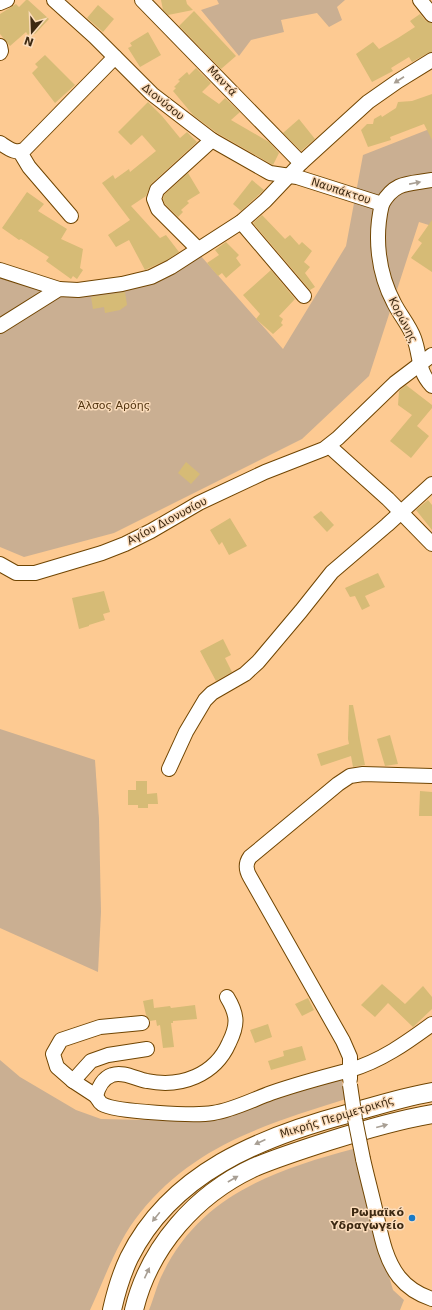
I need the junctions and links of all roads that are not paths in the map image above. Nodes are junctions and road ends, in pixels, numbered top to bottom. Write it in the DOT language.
graph roads {
  1 [pos="7,0"];
  2 [pos="54,0"];
  3 [pos="142,0"];
  4 [pos="420,0"];
  5 [pos="0,3"];
  6 [pos="432,15"];
  7 [pos="0,46"];
  8 [pos="0,53"];
  9 [pos="115,57"];
  10 [pos="432,60"];
  11 [pos="212,140"];
  12 [pos="0,143"];
  13 [pos="20,152"];
  14 [pos="301,163"];
  15 [pos="290,175"];
  16 [pos="432,180"];
  17 [pos="382,204"];
  18 [pos="71,216"];
  19 [pos="241,222"];
  20 [pos="198,249"];
  21 [pos="0,270"];
  22 [pos="59,289"];
  23 [pos="304,296"];
  24 [pos="0,326"];
  25 [pos="432,355"];
  26 [pos="420,363"];
  27 [pos="432,386"];
  28 [pos="329,446"];
  29 [pos="432,484"];
  30 [pos="401,512"];
  31 [pos="432,544"];
  32 [pos="0,564"];
  33 [pos="169,769"];
  34 [pos="432,776"];
  35 [pos="227,997"];
  36 [pos="142,1023"];
  37 [pos="432,1024"];
  38 [pos="147,1050"];
  39 [pos="350,1070"];
  40 [pos="73,1081"];
  41 [pos="432,1092"];
  42 [pos="96,1096"];
  43 [pos="432,1114"];
  44 [pos="432,1299"];
  45 [pos="112,1310"];
  46 [pos="134,1310"];
  1 -- 5 [label="street"];
  2 -- 9 [label="street, Διονύσου"];
  3 -- 14 [label="street, Μαντά"];
  4 -- 6 [label="street"];
  7 -- 8 [label="street"];
  9 -- 11 [label="street, Διονύσου"];
  9 -- 13 [label="street"];
  10 -- 14 [label="street, one-way"];
  11 -- 15 [label="street, Διονύσου"];
  11 -- 20 [label="street"];
  12 -- 13 [label="street"];
  13 -- 18 [label="street"];
  14 -- 15 [label="street"];
  15 -- 17 [label="street, Ναυπάκτου"];
  15 -- 19 [label="street"];
  17 -- 16 [label="street, Ναυπάκτου, one-way"];
  17 -- 26 [label="street, Κορώνης"];
  19 -- 20 [label="street"];
  19 -- 23 [label="street"];
  20 -- 22 [label="street"];
  21 -- 22 [label="street"];
  22 -- 24 [label="street"];
  25 -- 26 [label="street, Αγίου Διονυσίου"];
  26 -- 27 [label="street, Κορώνης"];
  26 -- 28 [label="street, Αγίου Διονυσίου"];
  28 -- 30 [label="street"];
  28 -- 32 [label="street, Αγίου Διονυσίου"];
  29 -- 30 [label="street"];
  30 -- 31 [label="street"];
  30 -- 33 [label="street"];
  34 -- 39 [label="street"];
  35 -- 42 [label="street"];
  36 -- 40 [label="street"];
  37 -- 39 [label="street"];
  38 -- 40 [label="street"];
  39 -- 42 [label="street"];
  39 -- 44 [label="street, bridge"];
  40 -- 42 [label="street"];
  41 -- 45 [label="main road, Μικρής Περιμετρικής, one-way"];
  46 -- 43 [label="main road, Μικρής Περιμετρικής, one-way"];
}
